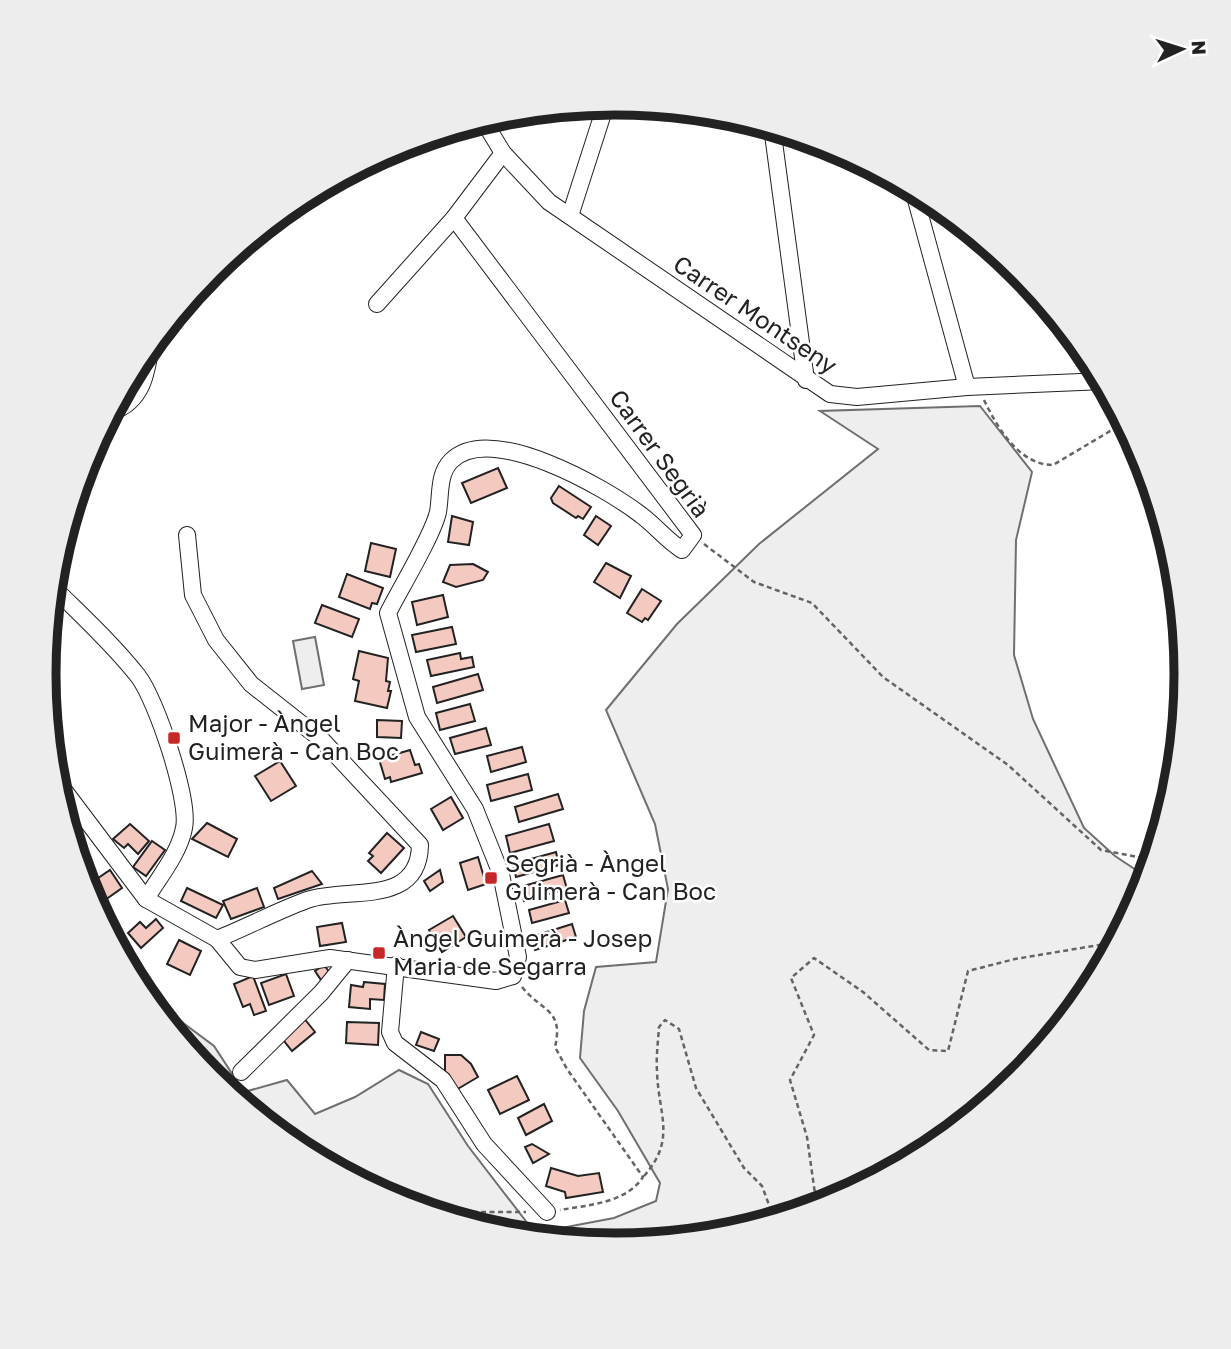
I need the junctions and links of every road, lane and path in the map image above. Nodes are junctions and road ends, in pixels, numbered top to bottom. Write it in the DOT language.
graph roads {
  1 [pos="602,115"];
  2 [pos="489,130"];
  3 [pos="774,138"];
  4 [pos="503,153"];
  5 [pos="918,204"];
  6 [pos="570,216"];
  7 [pos="454,218"];
  8 [pos="377,304"];
  9 [pos="148,367"];
  10 [pos="806,380"];
  11 [pos="1092,382"];
  12 [pos="973,387"];
  13 [pos="129,399"];
  14 [pos="1117,427"];
  15 [pos="187,535"];
  16 [pos="693,535"];
  17 [pos="62,596"];
  18 [pos="70,799"];
  19 [pos="1144,858"];
  20 [pos="146,899"];
  21 [pos="217,939"];
  22 [pos="1105,944"];
  23 [pos="348,960"];
  24 [pos="397,965"];
  25 [pos="513,976"];
  26 [pos="241,1072"];
  27 [pos="643,1177"];
  28 [pos="815,1196"];
  29 [pos="771,1211"];
  30 [pos="547,1212"];
  31 [pos="464,1213"];
  1 -- 6 [label="street"];
  2 -- 4 [label="street, Carrer Montseny"];
  3 -- 10 [label="street"];
  4 -- 6 [label="street, Carrer Montseny"];
  4 -- 7 [label="street"];
  5 -- 12 [label="street"];
  6 -- 10 [label="street, Carrer Montseny"];
  7 -- 8 [label="street"];
  7 -- 16 [label="street, Carrer Segrià"];
  9 -- 13 [label="street"];
  10 -- 12 [label="street, Carrer Montseny"];
  11 -- 12 [label="street, Carrer Montseny"];
  12 -- 14 [label="path"];
  15 -- 21 [label="street"];
  16 -- 19 [label="path"];
  16 -- 25 [label="street, Carrer Segrià"];
  17 -- 20 [label="street"];
  18 -- 20 [label="street"];
  20 -- 21 [label="street"];
  21 -- 23 [label="street"];
  22 -- 28 [label="path"];
  23 -- 24 [label="street"];
  23 -- 26 [label="street"];
  24 -- 25 [label="street"];
  24 -- 30 [label="street"];
  25 -- 27 [label="path"];
  27 -- 29 [label="path"];
  27 -- 30 [label="path"];
  30 -- 31 [label="path"];
}
